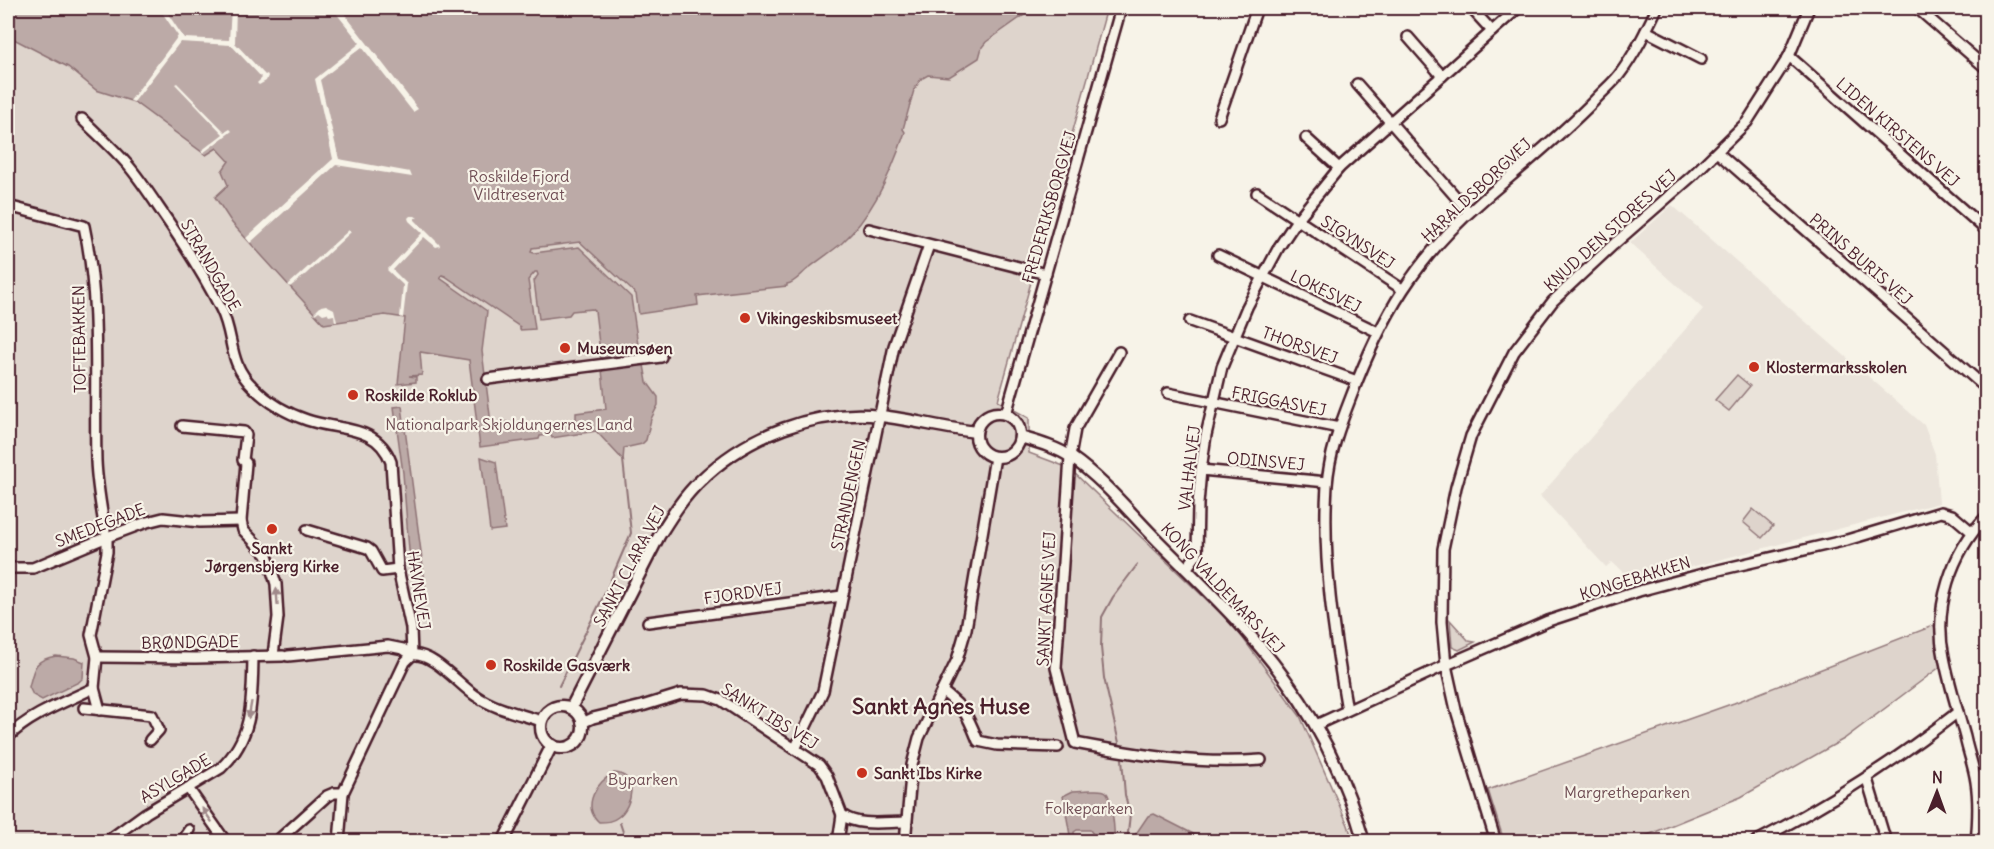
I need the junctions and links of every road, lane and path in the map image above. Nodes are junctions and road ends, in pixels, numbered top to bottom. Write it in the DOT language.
graph roads {
  1 [pos="1121,8"];
  2 [pos="1257,8"];
  3 [pos="1471,8"];
  4 [pos="1518,8"];
  5 [pos="1657,8"];
  6 [pos="1809,8"];
  7 [pos="1917,8"];
  8 [pos="1492,31"];
  9 [pos="1646,31"];
  10 [pos="1408,37"];
  11 [pos="1789,56"];
  12 [pos="1701,59"];
  13 [pos="1986,68"];
  14 [pos="1442,76"];
  15 [pos="1357,84"];
  16 [pos="1219,118"];
  17 [pos="82,119"];
  18 [pos="1390,122"];
  19 [pos="1306,138"];
  20 [pos="1718,152"];
  21 [pos="1339,168"];
  22 [pos="1257,193"];
  23 [pos="8,206"];
  24 [pos="1469,212"];
  25 [pos="1297,220"];
  26 [pos="868,229"];
  27 [pos="1986,230"];
  28 [pos="929,245"];
  29 [pos="1218,255"];
  30 [pos="1046,274"];
  31 [pos="1262,277"];
  32 [pos="1402,289"];
  33 [pos="1190,321"];
  34 [pos="1378,332"];
  35 [pos="1234,337"];
  36 [pos="1119,351"];
  37 [pos="661,357"];
  38 [pos="488,379"];
  39 [pos="1357,381"];
  40 [pos="1986,388"];
  41 [pos="1168,393"];
  42 [pos="1213,403"];
  43 [pos="1006,414"];
  44 [pos="879,416"];
  45 [pos="182,426"];
  46 [pos="1339,428"];
  47 [pos="976,432"];
  48 [pos="1020,437"];
  49 [pos="376,439"];
  50 [pos="995,457"];
  51 [pos="1070,457"];
  52 [pos="1201,470"];
  53 [pos="1328,482"];
  54 [pos="1986,517"];
  55 [pos="241,521"];
  56 [pos="307,530"];
  57 [pos="1972,532"];
  58 [pos="106,533"];
  59 [pos="8,568"];
  60 [pos="398,569"];
  61 [pos="1186,569"];
  62 [pos="842,596"];
  63 [pos="648,622"];
  64 [pos="281,655"];
  65 [pos="412,655"];
  66 [pos="254,656"];
  67 [pos="97,657"];
  68 [pos="1446,665"];
  69 [pos="94,688"];
  70 [pos="942,691"];
  71 [pos="84,708"];
  72 [pos="571,708"];
  73 [pos="100,710"];
  74 [pos="1347,710"];
  75 [pos="1958,712"];
  76 [pos="542,721"];
  77 [pos="582,723"];
  78 [pos="1316,725"];
  79 [pos="8,737"];
  80 [pos="150,740"];
  81 [pos="552,745"];
  82 [pos="1058,747"];
  83 [pos="795,749"];
  84 [pos="1261,760"];
  85 [pos="1867,779"];
  86 [pos="188,788"];
  87 [pos="343,793"];
  88 [pos="842,814"];
  89 [pos="906,822"];
  90 [pos="189,830"];
  91 [pos="1755,841"];
  92 [pos="106,842"];
  93 [pos="181,842"];
  94 [pos="226,842"];
  95 [pos="276,842"];
  96 [pos="339,842"];
  97 [pos="503,842"];
  98 [pos="838,842"];
  99 [pos="905,842"];
  100 [pos="1364,842"];
  101 [pos="1496,842"];
  102 [pos="1886,842"];
  103 [pos="1976,842"];
  1 -- 30 [label="street, FREDERIKSBORGVEJ"];
  2 -- 16 [label="street"];
  3 -- 8 [label="street"];
  4 -- 8 [label="street, VALHALVEJ"];
  5 -- 9 [label="street, HARALDSBORGVEJ"];
  6 -- 11 [label="street, KNUD DEN STORES VEJ"];
  7 -- 13 [label="street"];
  8 -- 14 [label="street, VALHALVEJ"];
  9 -- 12 [label="street"];
  9 -- 24 [label="street, HARALDSBORGVEJ"];
  10 -- 14 [label="street"];
  11 -- 20 [label="street, KNUD DEN STORES VEJ"];
  11 -- 27 [label="street, LIDEN KIRSTENS VEJ"];
  14 -- 18 [label="street, VALHALVEJ"];
  15 -- 18 [label="street"];
  17 -- 49 [label="street, STRANDGADE"];
  18 -- 21 [label="street, VALHALVEJ"];
  18 -- 24 [label="street"];
  19 -- 21 [label="street"];
  20 -- 40 [label="street, PRINS BURIS VEJ"];
  20 -- 68 [label="street, KNUD DEN STORES VEJ"];
  21 -- 25 [label="street, VALHALVEJ"];
  22 -- 25 [label="street"];
  23 -- 58 [label="street, TOFTEBAKKEN"];
  24 -- 32 [label="street, HARALDSBORGVEJ"];
  25 -- 31 [label="street, VALHALVEJ"];
  25 -- 32 [label="street, SIGYNSVEJ"];
  26 -- 28 [label="street"];
  28 -- 30 [label="street"];
  28 -- 44 [label="street, STRANDENGEN"];
  29 -- 31 [label="street"];
  30 -- 43 [label="street, FREDERIKSBORGVEJ"];
  31 -- 34 [label="street, LOKESVEJ"];
  31 -- 35 [label="street, VALHALVEJ"];
  32 -- 34 [label="street, HARALDSBORGVEJ"];
  33 -- 35 [label="street"];
  34 -- 39 [label="street, HARALDSBORGVEJ"];
  35 -- 39 [label="street, THORSVEJ"];
  35 -- 42 [label="street, VALHALVEJ"];
  36 -- 51 [label="street, SANKT AGNES VEJ"];
  37 -- 38 [label="street"];
  39 -- 46 [label="street, HARALDSBORGVEJ"];
  41 -- 42 [label="street"];
  42 -- 46 [label="street, FRIGGASVEJ"];
  42 -- 52 [label="street, VALHALVEJ"];
  43 -- 47 [label="main road"];
  43 -- 48 [label="main road"];
  44 -- 47 [label="main road, SANKT CLARA VEJ"];
  44 -- 62 [label="street, STRANDENGEN"];
  44 -- 72 [label="main road, SANKT CLARA VEJ"];
  45 -- 55 [label="street"];
  46 -- 53 [label="street, HARALDSBORGVEJ"];
  47 -- 50 [label="main road"];
  48 -- 50 [label="main road"];
  48 -- 51 [label="main road, KONG VALDEMARS VEJ"];
  49 -- 60 [label="street, HAVNEVEJ"];
  50 -- 70 [label="street"];
  51 -- 61 [label="main road, KONG VALDEMARS VEJ"];
  51 -- 84 [label="street, SANKT AGNES VEJ"];
  52 -- 53 [label="street, ODINSVEJ"];
  52 -- 61 [label="street, VALHALVEJ"];
  53 -- 74 [label="street, HARALDSBORGVEJ"];
  54 -- 57 [label="street"];
  55 -- 58 [label="street, SMEDEGADE"];
  64 -- 55 [label="street, one-way"];
  56 -- 60 [label="street"];
  57 -- 68 [label="street, KONGEBAKKEN"];
  57 -- 75 [label="street"];
  58 -- 59 [label="street, SMEDEGADE"];
  58 -- 67 [label="street"];
  60 -- 65 [label="street, HAVNEVEJ"];
  61 -- 78 [label="main road, KONG VALDEMARS VEJ"];
  62 -- 63 [label="street, FJORDVEJ"];
  62 -- 83 [label="street, STRANDENGEN"];
  64 -- 65 [label="street, BRØNDGADE"];
  64 -- 66 [label="street, BRØNDGADE"];
  65 -- 76 [label="street"];
  65 -- 87 [label="street, HAVNEVEJ"];
  66 -- 67 [label="street, BRØNDGADE"];
  66 -- 86 [label="street, ASYLGADE, one-way"];
  67 -- 69 [label="street"];
  68 -- 74 [label="street, KONGEBAKKEN"];
  68 -- 101 [label="street, KNUD DEN STORES VEJ"];
  69 -- 73 [label="street"];
  69 -- 79 [label="street"];
  70 -- 82 [label="street"];
  70 -- 89 [label="street"];
  71 -- 73 [label="street"];
  72 -- 76 [label="main road"];
  72 -- 77 [label="main road"];
  73 -- 80 [label="street"];
  74 -- 78 [label="street, KONGEBAKKEN"];
  75 -- 85 [label="street"];
  75 -- 103 [label="street"];
  76 -- 81 [label="main road"];
  77 -- 81 [label="main road"];
  77 -- 83 [label="street, SANKT IBS VEJ"];
  78 -- 100 [label="main road, KONG VALDEMARS VEJ"];
  81 -- 97 [label="main road"];
  83 -- 88 [label="street, SANKT IBS VEJ"];
  85 -- 91 [label="street"];
  85 -- 102 [label="street"];
  86 -- 92 [label="street, ASYLGADE"];
  94 -- 86 [label="street, one-way"];
  87 -- 95 [label="street"];
  87 -- 96 [label="street, HAVNEVEJ"];
  88 -- 89 [label="street"];
  88 -- 98 [label="street, SANKT IBS VEJ"];
  89 -- 99 [label="street"];
  90 -- 93 [label="street"];
}
